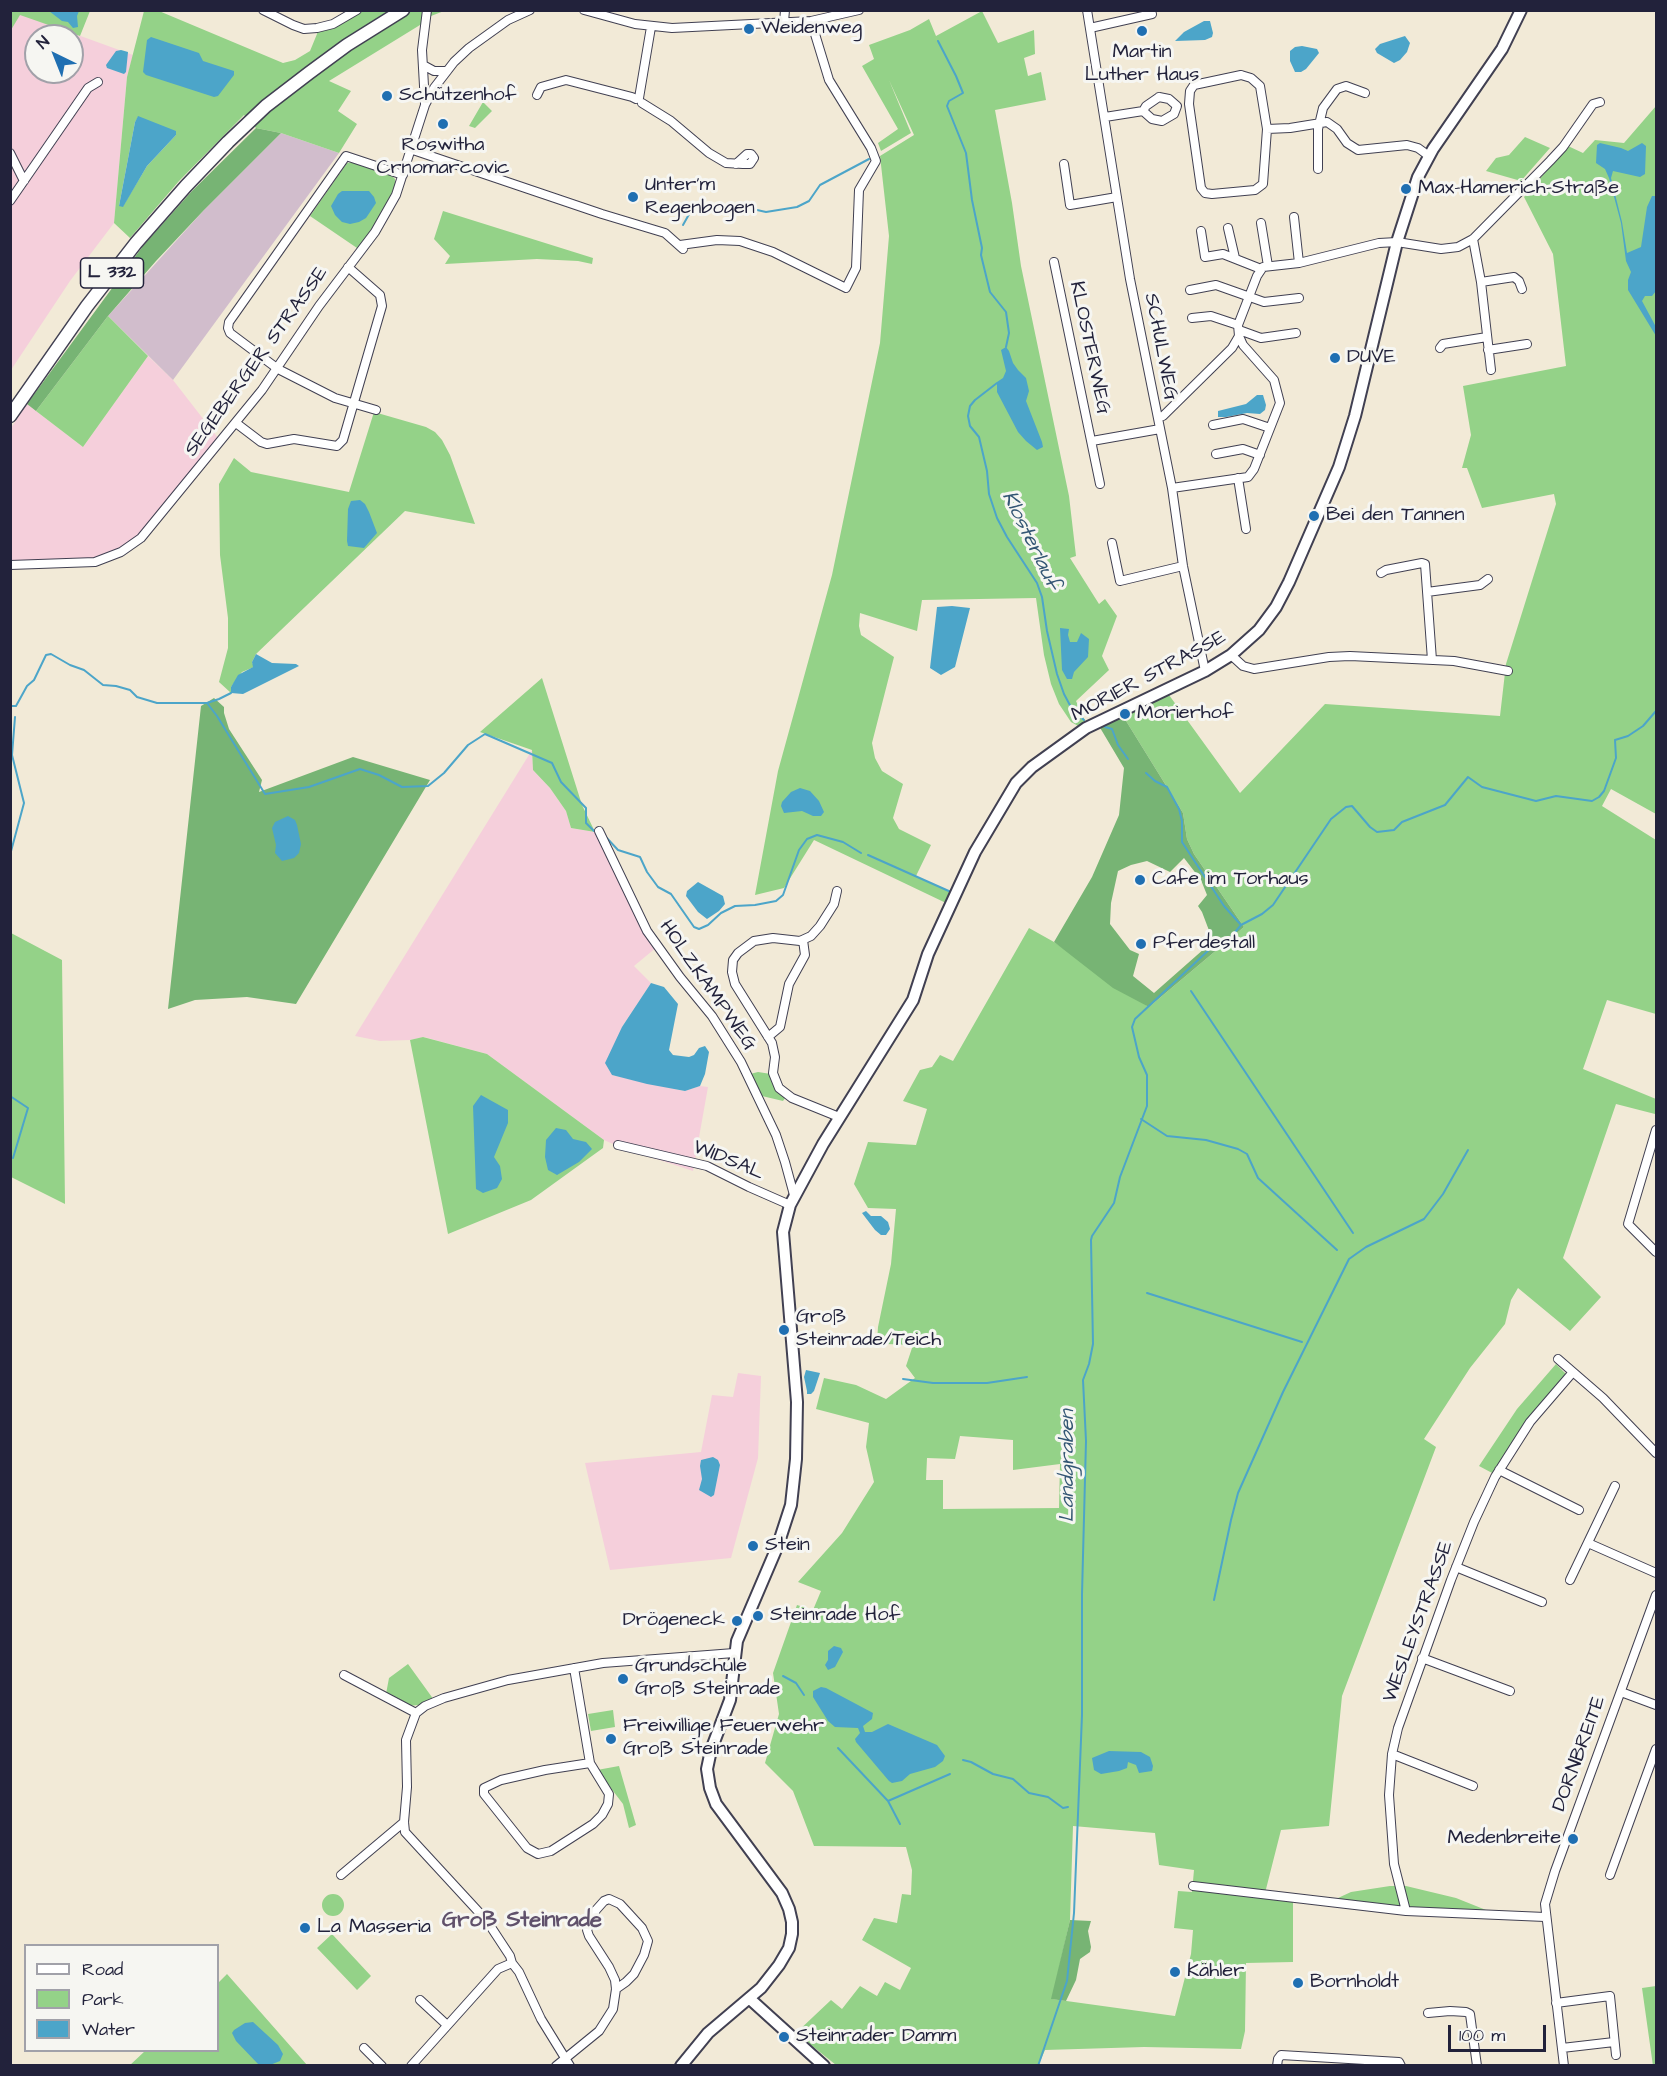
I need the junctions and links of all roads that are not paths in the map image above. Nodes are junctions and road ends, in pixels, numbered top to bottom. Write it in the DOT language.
graph roads {
  1 [pos="263,10"];
  2 [pos="357,10"];
  3 [pos="403,10"];
  4 [pos="428,10"];
  5 [pos="530,10"];
  6 [pos="584,10"];
  7 [pos="785,10"];
  8 [pos="859,10"];
  9 [pos="1087,10"];
  10 [pos="1521,10"];
  11 [pos="1152,14"];
  12 [pos="811,21"];
  13 [pos="784,22"];
  14 [pos="651,27"];
  15 [pos="1090,27"];
  16 [pos="423,65"];
  17 [pos="447,71"];
  18 [pos="423,78"];
  19 [pos="98,82"];
  20 [pos="1365,93"];
  21 [pos="537,95"];
  22 [pos="639,100"];
  23 [pos="1600,102"];
  24 [pos="1189,104"];
  25 [pos="425,105"];
  26 [pos="1177,106"];
  27 [pos="1143,111"];
  28 [pos="1105,117"];
  29 [pos="1320,123"];
  30 [pos="1267,129"];
  31 [pos="410,149"];
  32 [pos="10,153"];
  33 [pos="1429,156"];
  34 [pos="736,164"];
  35 [pos="1064,165"];
  36 [pos="1318,169"];
  37 [pos="403,175"];
  38 [pos="24,181"];
  39 [pos="1117,197"];
  40 [pos="10,201"];
  41 [pos="1294,217"];
  42 [pos="1262,223"];
  43 [pos="1228,228"];
  44 [pos="1201,231"];
  45 [pos="1473,239"];
  46 [pos="1397,242"];
  47 [pos="1235,258"];
  48 [pos="1054,262"];
  49 [pos="1299,262"];
  50 [pos="348,267"];
  51 [pos="1265,268"];
  52 [pos="1481,282"];
  53 [pos="1522,289"];
  54 [pos="1190,290"];
  55 [pos="1249,296"];
  56 [pos="1299,298"];
  57 [pos="1192,318"];
  58 [pos="1239,331"];
  59 [pos="1296,333"];
  60 [pos="1487,337"];
  61 [pos="1527,344"];
  62 [pos="1440,348"];
  63 [pos="1488,350"];
  64 [pos="278,369"];
  65 [pos="1491,370"];
  66 [pos="354,403"];
  67 [pos="376,410"];
  68 [pos="10,416"];
  69 [pos="1163,416"];
  70 [pos="236,423"];
  71 [pos="1213,425"];
  72 [pos="1270,428"];
  73 [pos="1160,429"];
  74 [pos="1092,441"];
  75 [pos="1216,454"];
  76 [pos="1260,455"];
  77 [pos="1238,478"];
  78 [pos="1100,484"];
  79 [pos="1172,488"];
  80 [pos="1246,529"];
  81 [pos="1112,543"];
  82 [pos="10,565"];
  83 [pos="1183,566"];
  84 [pos="1381,573"];
  85 [pos="1488,579"];
  86 [pos="1427,592"];
  87 [pos="1231,655"];
  88 [pos="1432,660"];
  89 [pos="1205,671"];
  90 [pos="1508,671"];
  91 [pos="599,831"];
  92 [pos="837,891"];
  93 [pos="803,940"];
  94 [pos="768,1037"];
  95 [pos="839,1117"];
  96 [pos="1656,1130"];
  97 [pos="618,1144"];
  98 [pos="792,1200"];
  99 [pos="1656,1252"];
  100 [pos="1558,1359"];
  101 [pos="1573,1372"];
  102 [pos="1656,1453"];
  103 [pos="1499,1470"];
  104 [pos="1615,1486"];
  105 [pos="1579,1510"];
  106 [pos="1588,1543"];
  107 [pos="1456,1567"];
  108 [pos="1656,1573"];
  109 [pos="1570,1580"];
  110 [pos="1656,1595"];
  111 [pos="1542,1602"];
  112 [pos="734,1653"];
  113 [pos="1422,1658"];
  114 [pos="574,1668"];
  115 [pos="344,1676"];
  116 [pos="1510,1691"];
  117 [pos="1621,1692"];
  118 [pos="1656,1705"];
  119 [pos="416,1713"];
  120 [pos="1656,1749"];
  121 [pos="1392,1754"];
  122 [pos="590,1763"];
  123 [pos="1473,1786"];
  124 [pos="404,1822"];
  125 [pos="341,1875"];
  126 [pos="1610,1875"];
  127 [pos="1193,1886"];
  128 [pos="1406,1911"];
  129 [pos="1545,1917"];
  130 [pos="512,1964"];
  131 [pos="616,1989"];
  132 [pos="750,1999"];
  133 [pos="420,2000"];
  134 [pos="1556,2003"];
  135 [pos="1428,2013"];
  136 [pos="447,2025"];
  137 [pos="1614,2042"];
  138 [pos="364,2048"];
  139 [pos="1562,2048"];
  140 [pos="1616,2055"];
  141 [pos="568,2062"];
  142 [pos="382,2066"];
  143 [pos="411,2066"];
  144 [pos="556,2066"];
  145 [pos="681,2066"];
  146 [pos="824,2066"];
  147 [pos="1277,2066"];
  148 [pos="1401,2066"];
  149 [pos="1477,2066"];
  150 [pos="1564,2066"];
  1 -- 2 [label="street"];
  3 -- 68 [label="main road, L 332"];
  4 -- 16 [label="street, SEGEBERGER STRASSE"];
  5 -- 17 [label="street, SEGEBERGER STRASSE"];
  6 -- 14 [label="street"];
  7 -- 13 [label="street"];
  8 -- 12 [label="street"];
  9 -- 15 [label="street, SCHULWEG"];
  10 -- 33 [label="main road, MORIER STRASSE"];
  11 -- 15 [label="street"];
  12 -- 13 [label="street"];
  12 -- 31 [label="street"];
  13 -- 14 [label="street"];
  14 -- 22 [label="street"];
  15 -- 28 [label="street, SCHULWEG"];
  16 -- 17 [label="street"];
  16 -- 18 [label="street, SEGEBERGER STRASSE"];
  17 -- 18 [label="street"];
  17 -- 25 [label="street, SEGEBERGER STRASSE"];
  18 -- 25 [label="street, SEGEBERGER STRASSE"];
  19 -- 38 [label="street"];
  20 -- 29 [label="street"];
  21 -- 22 [label="street"];
  22 -- 34 [label="street"];
  23 -- 45 [label="street"];
  24 -- 26 [label="street"];
  24 -- 30 [label="street"];
  24 -- 30 [label="street"];
  25 -- 31 [label="street, SEGEBERGER STRASSE"];
  26 -- 27 [label="street"];
  26 -- 27 [label="street"];
  27 -- 28 [label="street"];
  28 -- 39 [label="street, SCHULWEG"];
  29 -- 30 [label="street"];
  29 -- 33 [label="street"];
  29 -- 36 [label="street"];
  31 -- 37 [label="street, SEGEBERGER STRASSE"];
  32 -- 38 [label="street"];
  33 -- 46 [label="main road, MORIER STRASSE"];
  35 -- 39 [label="street"];
  37 -- 50 [label="street, SEGEBERGER STRASSE"];
  37 -- 64 [label="street"];
  38 -- 40 [label="street"];
  39 -- 73 [label="street, SCHULWEG"];
  41 -- 49 [label="street"];
  42 -- 51 [label="street"];
  43 -- 47 [label="street"];
  44 -- 47 [label="street"];
  45 -- 46 [label="street"];
  45 -- 52 [label="street"];
  46 -- 49 [label="street"];
  46 -- 87 [label="main road, MORIER STRASSE"];
  47 -- 51 [label="street"];
  48 -- 74 [label="street, KLOSTERWEG"];
  49 -- 51 [label="street"];
  50 -- 64 [label="street, SEGEBERGER STRASSE"];
  50 -- 66 [label="street"];
  51 -- 55 [label="street"];
  52 -- 53 [label="street"];
  52 -- 60 [label="street"];
  54 -- 55 [label="street"];
  55 -- 56 [label="street"];
  55 -- 58 [label="street"];
  57 -- 58 [label="street"];
  58 -- 59 [label="street"];
  58 -- 69 [label="street"];
  58 -- 72 [label="street"];
  60 -- 62 [label="street"];
  60 -- 63 [label="street"];
  61 -- 63 [label="street"];
  63 -- 65 [label="street"];
  64 -- 66 [label="street"];
  64 -- 70 [label="street, SEGEBERGER STRASSE"];
  66 -- 67 [label="street"];
  66 -- 70 [label="street"];
  70 -- 82 [label="street, SEGEBERGER STRASSE"];
  71 -- 72 [label="street"];
  72 -- 76 [label="street"];
  73 -- 74 [label="street, KLOSTERWEG"];
  73 -- 79 [label="street, SCHULWEG"];
  74 -- 78 [label="street, KLOSTERWEG"];
  75 -- 76 [label="street"];
  76 -- 77 [label="street"];
  77 -- 79 [label="street"];
  77 -- 80 [label="street"];
  79 -- 83 [label="street, SCHULWEG"];
  81 -- 83 [label="street"];
  83 -- 89 [label="street, SCHULWEG"];
  84 -- 86 [label="street"];
  85 -- 86 [label="street"];
  86 -- 88 [label="street"];
  87 -- 88 [label="street"];
  87 -- 89 [label="main road, MORIER STRASSE"];
  88 -- 90 [label="street"];
  89 -- 95 [label="main road, MORIER STRASSE"];
  91 -- 98 [label="street, HOLZKAMPWEG"];
  92 -- 93 [label="street"];
  93 -- 94 [label="street"];
  93 -- 94 [label="street"];
  94 -- 95 [label="street"];
  95 -- 98 [label="main road, MORIER STRASSE"];
  96 -- 99 [label="street"];
  97 -- 98 [label="street, WIDSAL"];
  98 -- 112 [label="main road, MORIER STRASSE"];
  100 -- 101 [label="street"];
  101 -- 102 [label="street"];
  101 -- 103 [label="street, WESLEYSTRASSE"];
  103 -- 105 [label="street"];
  103 -- 107 [label="street, WESLEYSTRASSE"];
  104 -- 106 [label="street"];
  106 -- 108 [label="street"];
  106 -- 109 [label="street"];
  107 -- 111 [label="street"];
  107 -- 113 [label="street, WESLEYSTRASSE"];
  110 -- 117 [label="street, DORNBREITE"];
  112 -- 114 [label="street"];
  112 -- 132 [label="main road, MORIER STRASSE"];
  113 -- 116 [label="street"];
  113 -- 121 [label="street, WESLEYSTRASSE"];
  114 -- 119 [label="street"];
  114 -- 122 [label="street"];
  115 -- 119 [label="street"];
  117 -- 118 [label="street, DORNBREITE"];
  117 -- 129 [label="street, DORNBREITE"];
  119 -- 124 [label="street"];
  120 -- 126 [label="street"];
  121 -- 123 [label="street"];
  121 -- 128 [label="street, WESLEYSTRASSE"];
  122 -- 122 [label="street"];
  124 -- 125 [label="street"];
  124 -- 130 [label="street"];
  127 -- 128 [label="street"];
  128 -- 129 [label="street"];
  129 -- 134 [label="street, DORNBREITE"];
  130 -- 136 [label="street"];
  130 -- 141 [label="street"];
  131 -- 131 [label="street"];
  131 -- 141 [label="street"];
  132 -- 145 [label="main road, MORIER STRASSE"];
  132 -- 146 [label="main road"];
  133 -- 136 [label="street"];
  134 -- 137 [label="street"];
  134 -- 139 [label="street, DORNBREITE"];
  135 -- 149 [label="street"];
  136 -- 143 [label="street"];
  137 -- 139 [label="street"];
  137 -- 140 [label="street"];
  138 -- 142 [label="street"];
  139 -- 150 [label="street, DORNBREITE"];
  141 -- 144 [label="street"];
  147 -- 148 [label="street"];
}
